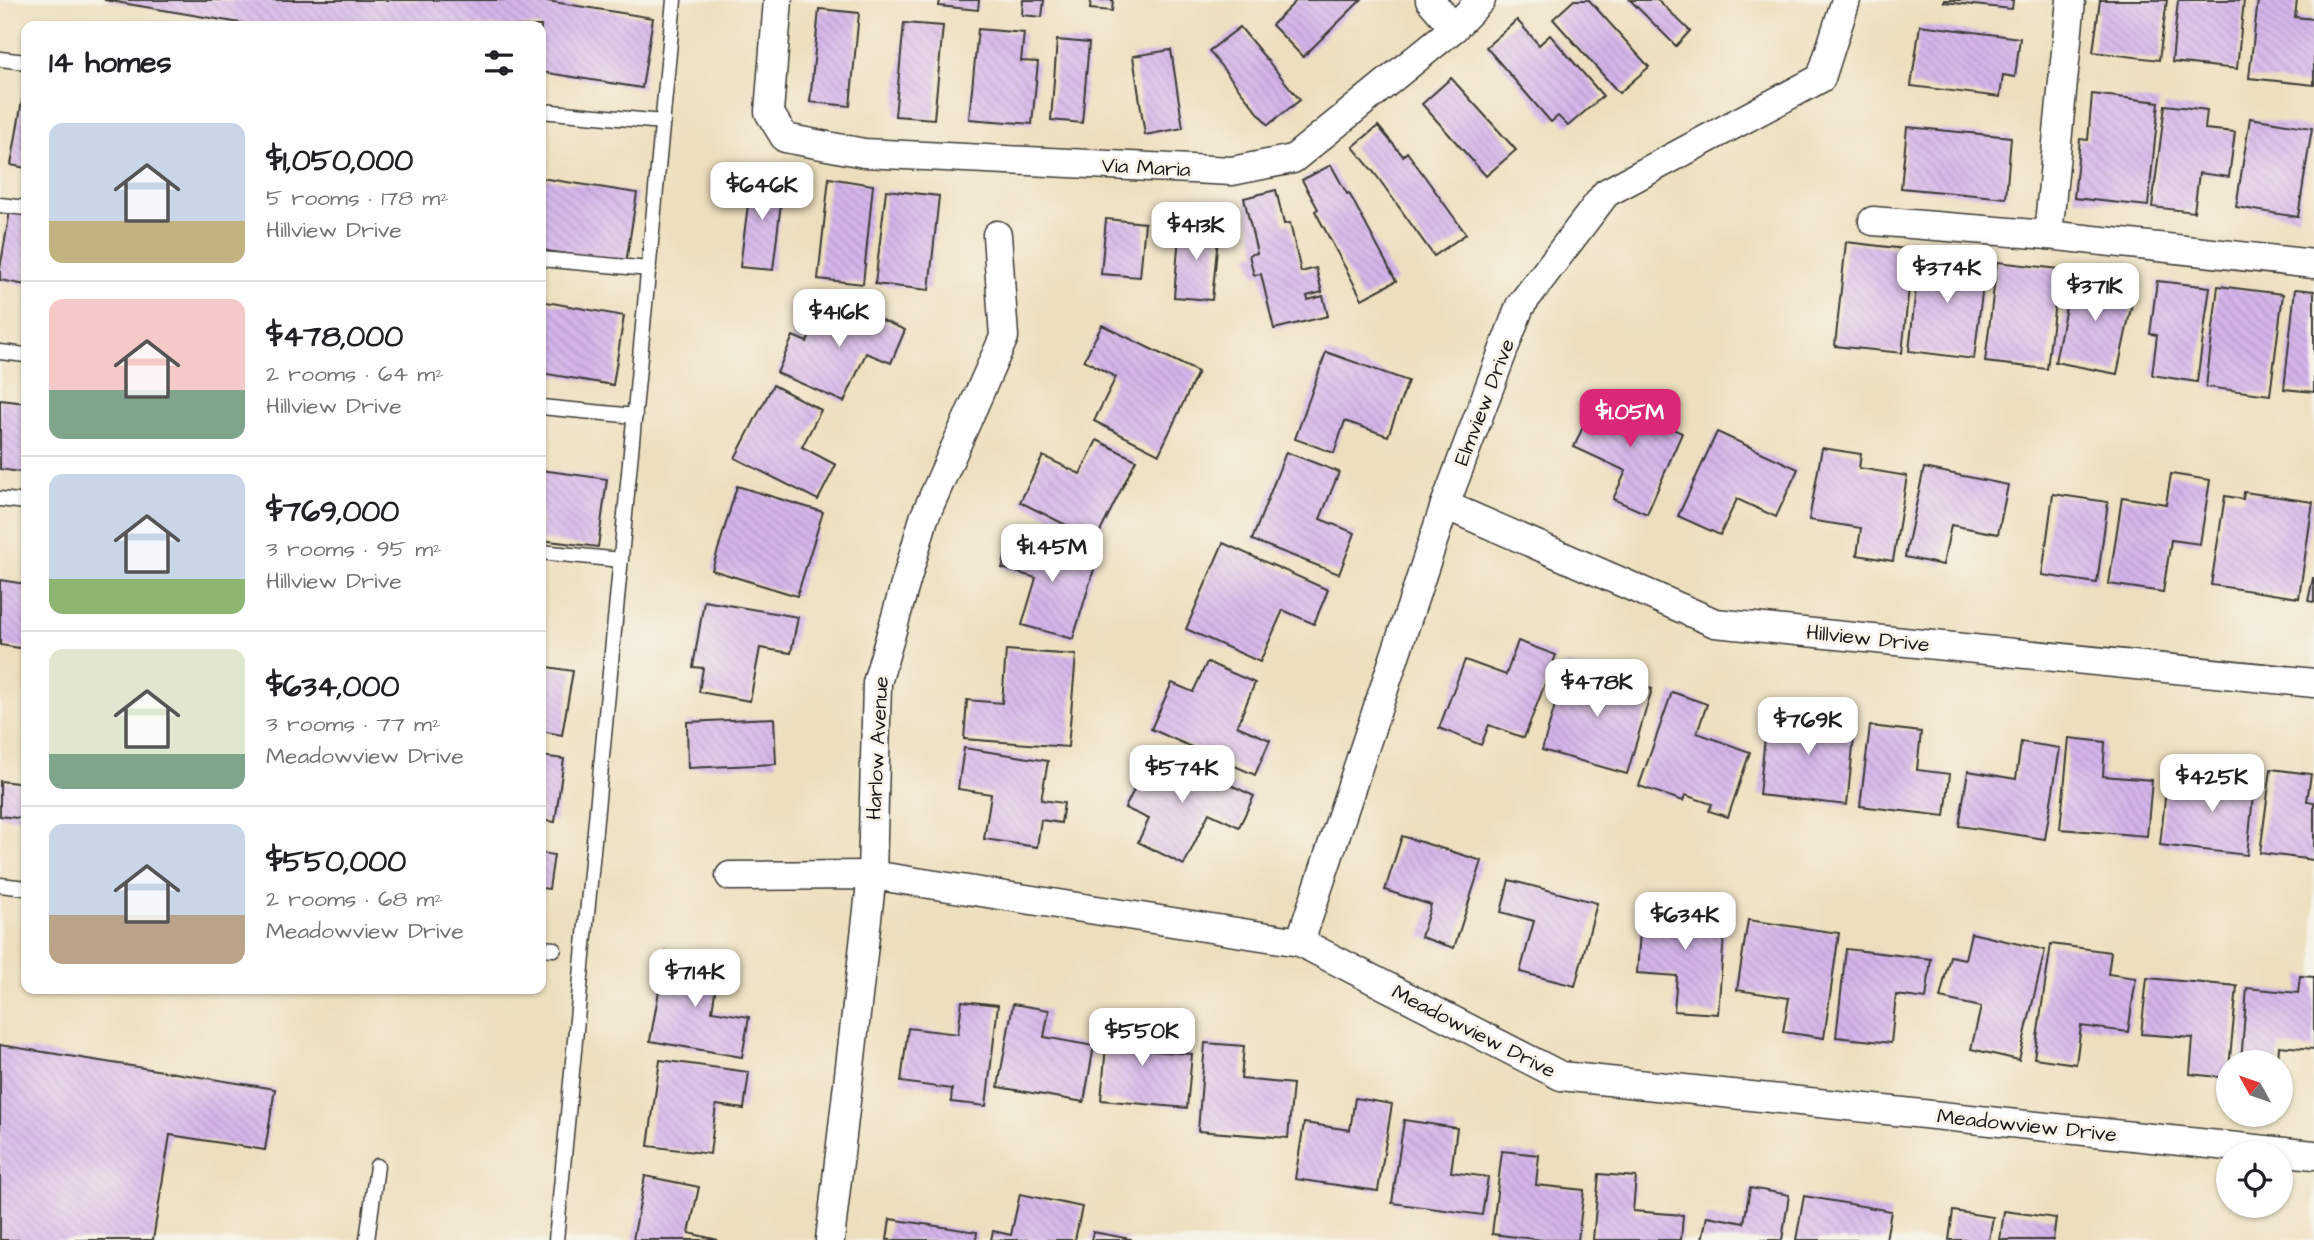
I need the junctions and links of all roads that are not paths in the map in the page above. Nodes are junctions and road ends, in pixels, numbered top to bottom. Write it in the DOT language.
graph roads {
  1 [pos="674,0"];
  2 [pos="778,0"];
  3 [pos="1430,0"];
  4 [pos="1480,0"];
  5 [pos="1846,0"];
  6 [pos="2071,0"];
  7 [pos="1454,28"];
  8 [pos="0,59"];
  9 [pos="21,61"];
  10 [pos="546,110"];
  11 [pos="663,122"];
  12 [pos="0,205"];
  13 [pos="21,207"];
  14 [pos="1873,221"];
  15 [pos="997,234"];
  16 [pos="2048,235"];
  17 [pos="546,259"];
  18 [pos="2314,264"];
  19 [pos="649,269"];
  20 [pos="0,352"];
  21 [pos="21,354"];
  22 [pos="546,407"];
  23 [pos="635,416"];
  24 [pos="0,499"];
  25 [pos="21,501"];
  26 [pos="1445,505"];
  27 [pos="546,552"];
  28 [pos="621,560"];
  29 [pos="2314,683"];
  30 [pos="872,875"];
  31 [pos="730,876"];
  32 [pos="0,885"];
  33 [pos="21,887"];
  34 [pos="1300,942"];
  35 [pos="2314,1155"];
  36 [pos="377,1166"];
  37 [pos="367,1240"];
  38 [pos="556,1240"];
  39 [pos="830,1240"];
  1 -- 11 [label="lane"];
  2 -- 7 [label="street, Via Maria"];
  3 -- 7 [label="street"];
  4 -- 7 [label="street, Via Maria"];
  5 -- 26 [label="street, Elmview Drive"];
  6 -- 16 [label="street"];
  8 -- 9 [label="lane"];
  10 -- 11 [label="lane"];
  11 -- 19 [label="lane"];
  12 -- 13 [label="lane"];
  14 -- 16 [label="street"];
  15 -- 30 [label="street, Harlow Avenue"];
  16 -- 18 [label="street"];
  17 -- 19 [label="lane"];
  19 -- 23 [label="lane"];
  20 -- 21 [label="lane"];
  22 -- 23 [label="lane"];
  23 -- 28 [label="lane"];
  24 -- 25 [label="lane"];
  26 -- 29 [label="street, Hillview Drive"];
  26 -- 34 [label="street, Elmview Drive"];
  27 -- 28 [label="lane"];
  28 -- 38 [label="lane"];
  30 -- 31 [label="street, Meadowview Drive"];
  30 -- 34 [label="street, Meadowview Drive"];
  30 -- 39 [label="street, Harlow Avenue"];
  32 -- 33 [label="lane"];
  34 -- 35 [label="street, Meadowview Drive"];
  36 -- 37 [label="lane"];
}
